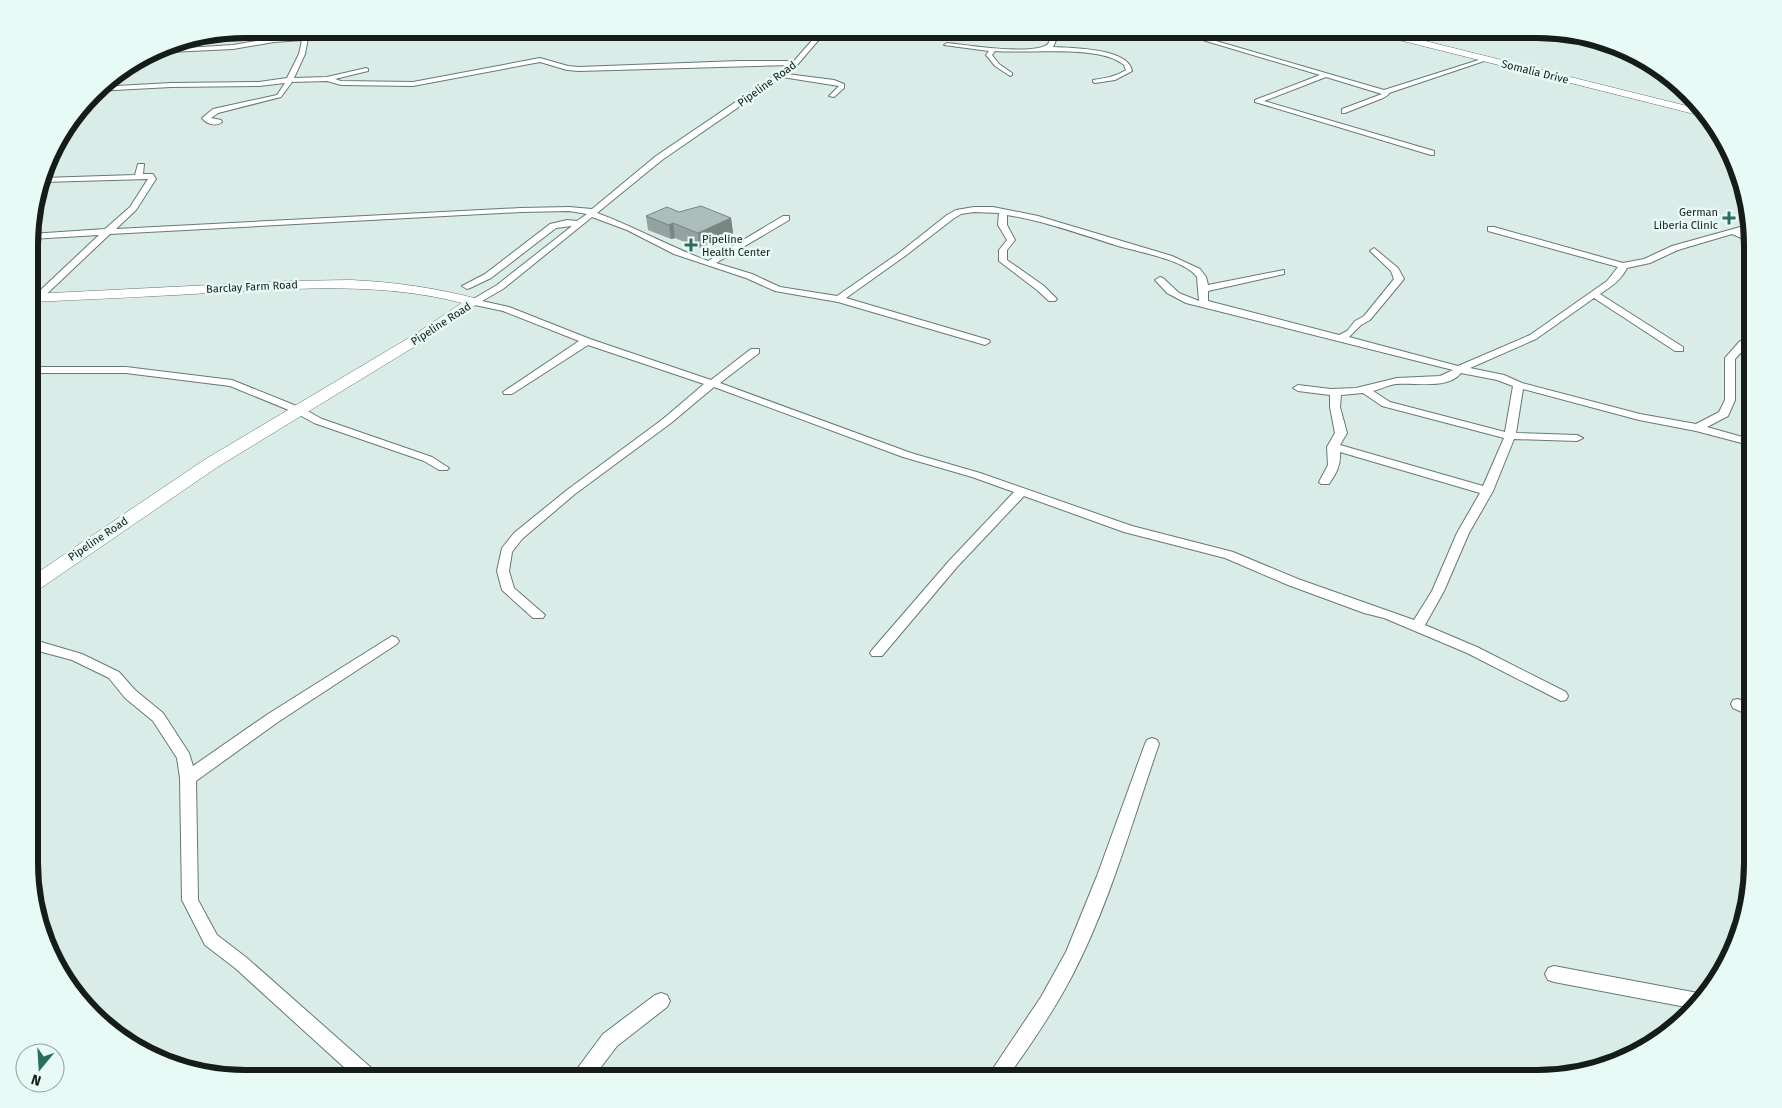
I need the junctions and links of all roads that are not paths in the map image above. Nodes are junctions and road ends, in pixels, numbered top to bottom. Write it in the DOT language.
graph roads {
  1 [pos="305,38"];
  2 [pos="818,38"];
  3 [pos="1053,38"];
  4 [pos="1199,38"];
  5 [pos="1401,38"];
  6 [pos="1412,38"];
  7 [pos="947,45"];
  8 [pos="1047,48"];
  9 [pos="993,49"];
  10 [pos="170,51"];
  11 [pos="1487,60"];
  12 [pos="796,64"];
  13 [pos="366,70"];
  14 [pos="1010,74"];
  15 [pos="781,75"];
  16 [pos="1324,76"];
  17 [pos="328,79"];
  18 [pos="290,80"];
  19 [pos="1095,81"];
  20 [pos="109,88"];
  21 [pos="1384,92"];
  22 [pos="832,96"];
  23 [pos="1694,109"];
  24 [pos="1345,111"];
  25 [pos="1697,112"];
  26 [pos="218,122"];
  27 [pos="1431,152"];
  28 [pos="141,166"];
  29 [pos="138,177"];
  30 [pos="48,180"];
  31 [pos="1004,212"];
  32 [pos="593,213"];
  33 [pos="786,218"];
  34 [pos="579,224"];
  35 [pos="1491,229"];
  36 [pos="1744,229"];
  37 [pos="107,232"];
  38 [pos="1734,232"];
  39 [pos="38,236"];
  40 [pos="1744,236"];
  41 [pos="1374,251"];
  42 [pos="709,264"];
  43 [pos="1623,266"];
  44 [pos="1280,272"];
  45 [pos="1160,280"];
  46 [pos="467,286"];
  47 [pos="1203,289"];
  48 [pos="1594,294"];
  49 [pos="38,295"];
  50 [pos="839,299"];
  51 [pos="1052,299"];
  52 [pos="38,300"];
  53 [pos="473,302"];
  54 [pos="1211,306"];
  55 [pos="1339,338"];
  56 [pos="587,342"];
  57 [pos="986,342"];
  58 [pos="1744,343"];
  59 [pos="1679,349"];
  60 [pos="755,351"];
  61 [pos="38,370"];
  62 [pos="1459,370"];
  63 [pos="711,384"];
  64 [pos="1518,385"];
  65 [pos="1298,388"];
  66 [pos="1365,390"];
  67 [pos="1336,391"];
  68 [pos="508,392"];
  69 [pos="300,411"];
  70 [pos="1698,428"];
  71 [pos="1510,436"];
  72 [pos="1577,438"];
  73 [pos="1744,441"];
  74 [pos="1333,447"];
  75 [pos="443,468"];
  76 [pos="1325,482"];
  77 [pos="1022,491"];
  78 [pos="1488,491"];
  79 [pos="38,581"];
  80 [pos="538,615"];
  81 [pos="1418,627"];
  82 [pos="392,641"];
  83 [pos="38,646"];
  84 [pos="877,653"];
  85 [pos="1561,696"];
  86 [pos="1738,704"];
  87 [pos="1744,707"];
  88 [pos="1152,744"];
  89 [pos="188,778"];
  90 [pos="1554,974"];
  91 [pos="1693,1000"];
  92 [pos="661,1001"];
  93 [pos="360,1070"];
  94 [pos="588,1070"];
  95 [pos="1002,1070"];
  1 -- 10 [label="street"];
  1 -- 18 [label="street"];
  2 -- 12 [label="street, Pipeline Road"];
  3 -- 8 [label="street"];
  4 -- 16 [label="street"];
  5 -- 11 [label="main road, Somalia Drive"];
  6 -- 23 [label="main road, Somalia Drive"];
  7 -- 9 [label="street"];
  8 -- 9 [label="street"];
  8 -- 19 [label="street"];
  9 -- 14 [label="street"];
  11 -- 21 [label="street"];
  11 -- 25 [label="main road, Somalia Drive"];
  12 -- 15 [label="street, Pipeline Road"];
  12 -- 17 [label="street"];
  13 -- 17 [label="street"];
  15 -- 22 [label="street"];
  15 -- 32 [label="street, Pipeline Road"];
  16 -- 21 [label="street"];
  16 -- 27 [label="street"];
  17 -- 18 [label="street"];
  18 -- 20 [label="street"];
  18 -- 26 [label="street"];
  21 -- 24 [label="street"];
  28 -- 29 [label="street"];
  29 -- 30 [label="street"];
  29 -- 37 [label="street"];
  31 -- 47 [label="street"];
  31 -- 50 [label="street"];
  31 -- 51 [label="street"];
  32 -- 34 [label="street, Pipeline Road"];
  32 -- 37 [label="street"];
  32 -- 42 [label="street"];
  33 -- 42 [label="street"];
  34 -- 46 [label="street"];
  34 -- 53 [label="street, Pipeline Road"];
  35 -- 43 [label="street"];
  36 -- 38 [label="street"];
  37 -- 39 [label="street"];
  37 -- 49 [label="street"];
  38 -- 40 [label="street"];
  38 -- 43 [label="street"];
  41 -- 55 [label="street"];
  42 -- 50 [label="street"];
  43 -- 48 [label="street"];
  44 -- 47 [label="street"];
  45 -- 54 [label="street"];
  47 -- 54 [label="street"];
  48 -- 59 [label="street"];
  48 -- 62 [label="street"];
  50 -- 57 [label="street"];
  52 -- 53 [label="street, Barclay Farm Road"];
  53 -- 56 [label="street"];
  53 -- 69 [label="street, Pipeline Road"];
  54 -- 55 [label="street"];
  55 -- 62 [label="street"];
  56 -- 63 [label="street"];
  56 -- 68 [label="street"];
  58 -- 70 [label="street"];
  60 -- 63 [label="street"];
  61 -- 69 [label="street"];
  62 -- 64 [label="street"];
  62 -- 66 [label="street"];
  63 -- 77 [label="street"];
  63 -- 80 [label="street"];
  64 -- 70 [label="street"];
  64 -- 71 [label="street"];
  65 -- 67 [label="street"];
  66 -- 67 [label="street"];
  66 -- 71 [label="street"];
  67 -- 74 [label="street"];
  69 -- 75 [label="street"];
  69 -- 79 [label="street, Pipeline Road"];
  70 -- 73 [label="street"];
  71 -- 72 [label="street"];
  71 -- 78 [label="street"];
  74 -- 76 [label="street"];
  74 -- 78 [label="street"];
  77 -- 81 [label="street"];
  77 -- 84 [label="street"];
  78 -- 81 [label="street"];
  81 -- 85 [label="street"];
  82 -- 89 [label="street"];
  83 -- 89 [label="street"];
  86 -- 87 [label="street"];
  88 -- 95 [label="street"];
  89 -- 93 [label="street"];
  90 -- 91 [label="street"];
  92 -- 94 [label="street"];
}
